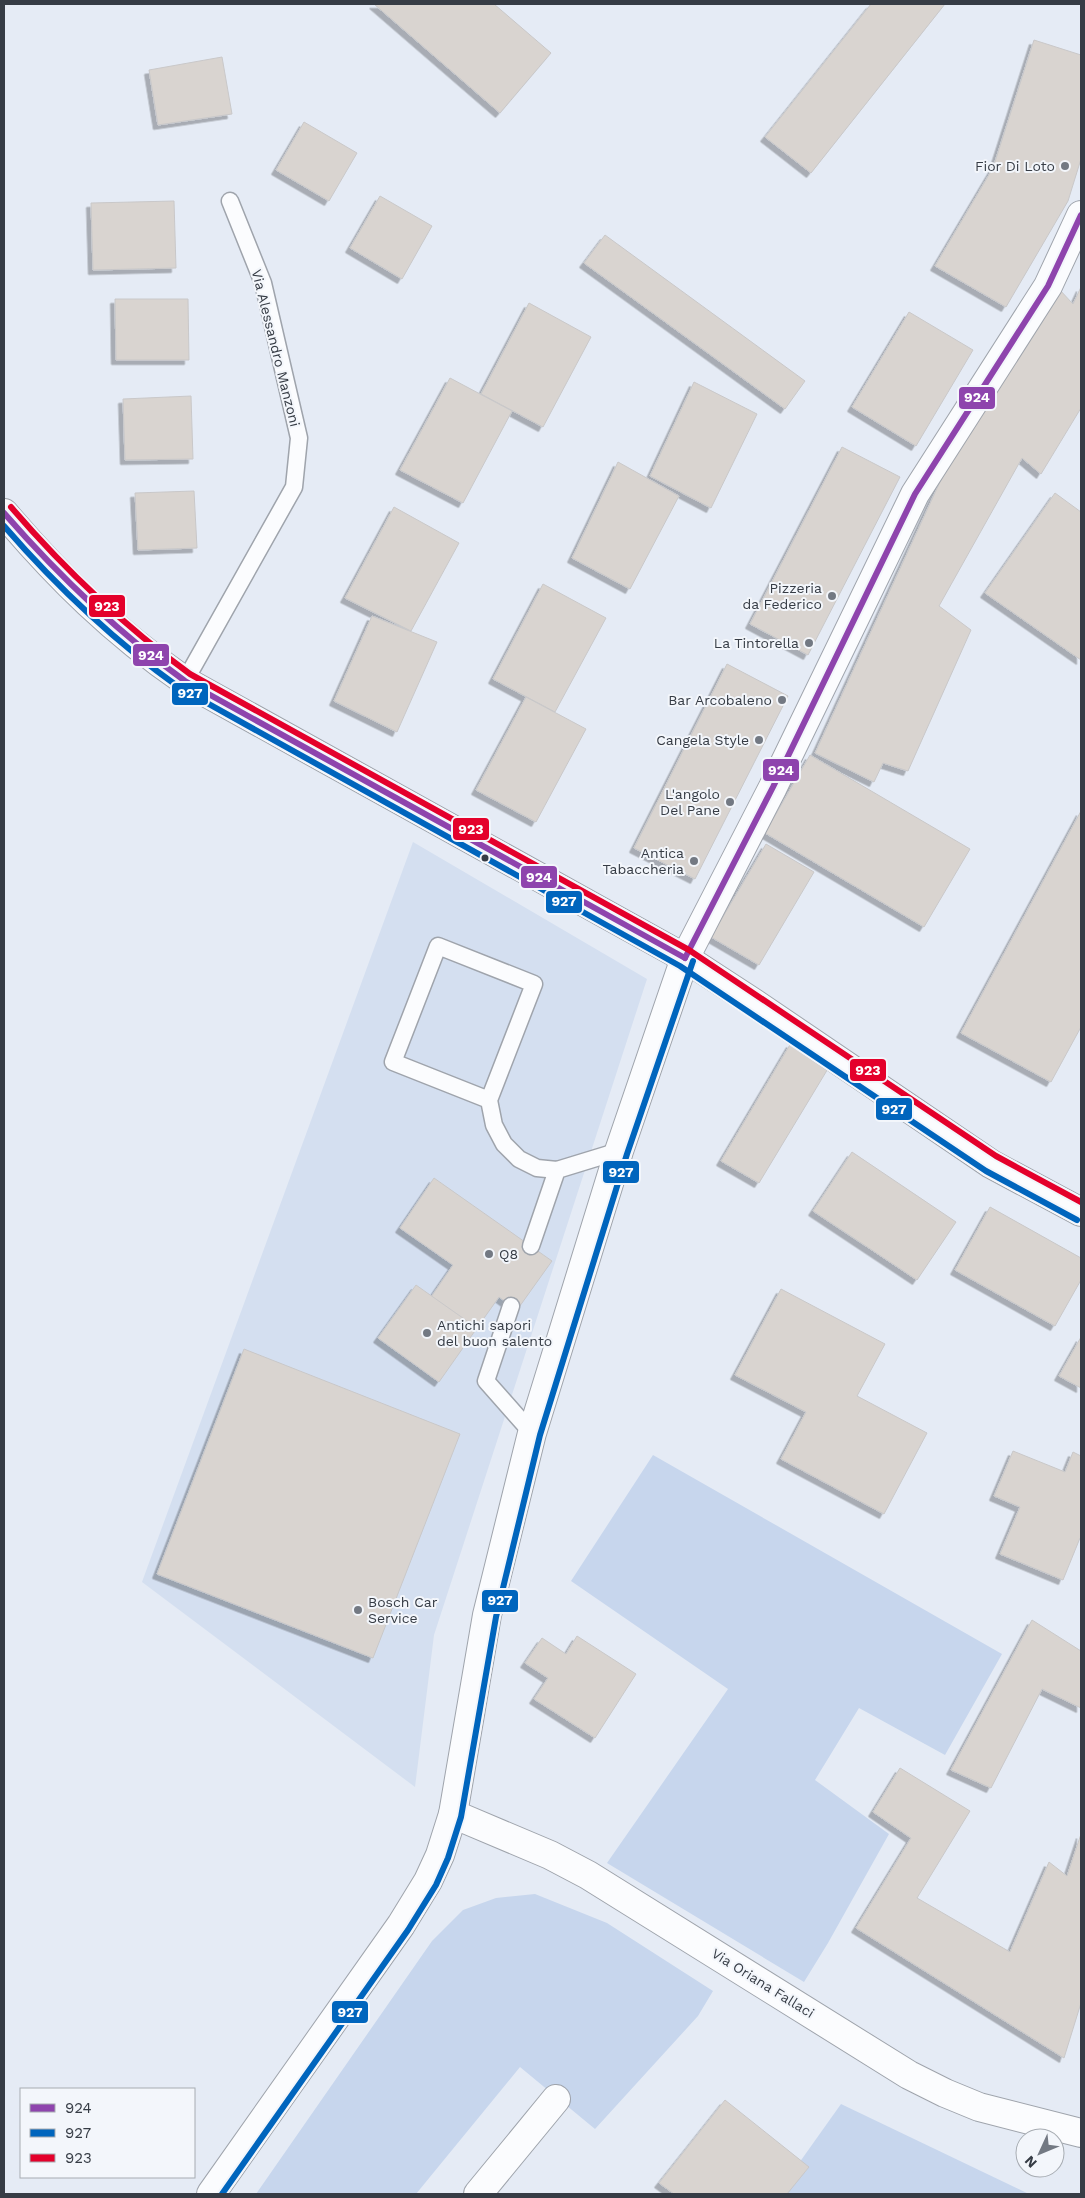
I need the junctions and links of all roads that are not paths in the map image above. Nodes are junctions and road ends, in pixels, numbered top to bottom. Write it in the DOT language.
graph roads {
  1 [pos="230,201"];
  2 [pos="1081,215"];
  3 [pos="4,513"];
  4 [pos="185,681"];
  5 [pos="685,958"];
  6 [pos="488,1100"];
  7 [pos="619,1151"];
  8 [pos="557,1170"];
  9 [pos="1079,1207"];
  10 [pos="531,1246"];
  11 [pos="511,1306"];
  12 [pos="532,1433"];
  13 [pos="453,1814"];
  14 [pos="556,2100"];
  15 [pos="1081,2132"];
  16 [pos="211,2194"];
  17 [pos="478,2194"];
  1 -- 4 [label="lane, Via Alessandro Manzoni"];
  2 -- 5 [label="street"];
  3 -- 4 [label="street"];
  4 -- 5 [label="street"];
  5 -- 7 [label="street"];
  5 -- 9 [label="street"];
  6 -- 6 [label="lane"];
  6 -- 8 [label="lane"];
  7 -- 8 [label="lane"];
  7 -- 12 [label="street"];
  8 -- 10 [label="lane"];
  11 -- 12 [label="lane"];
  12 -- 13 [label="street"];
  13 -- 15 [label="street, Via Oriana Fallaci"];
  13 -- 16 [label="street"];
  14 -- 17 [label="street"];
}
